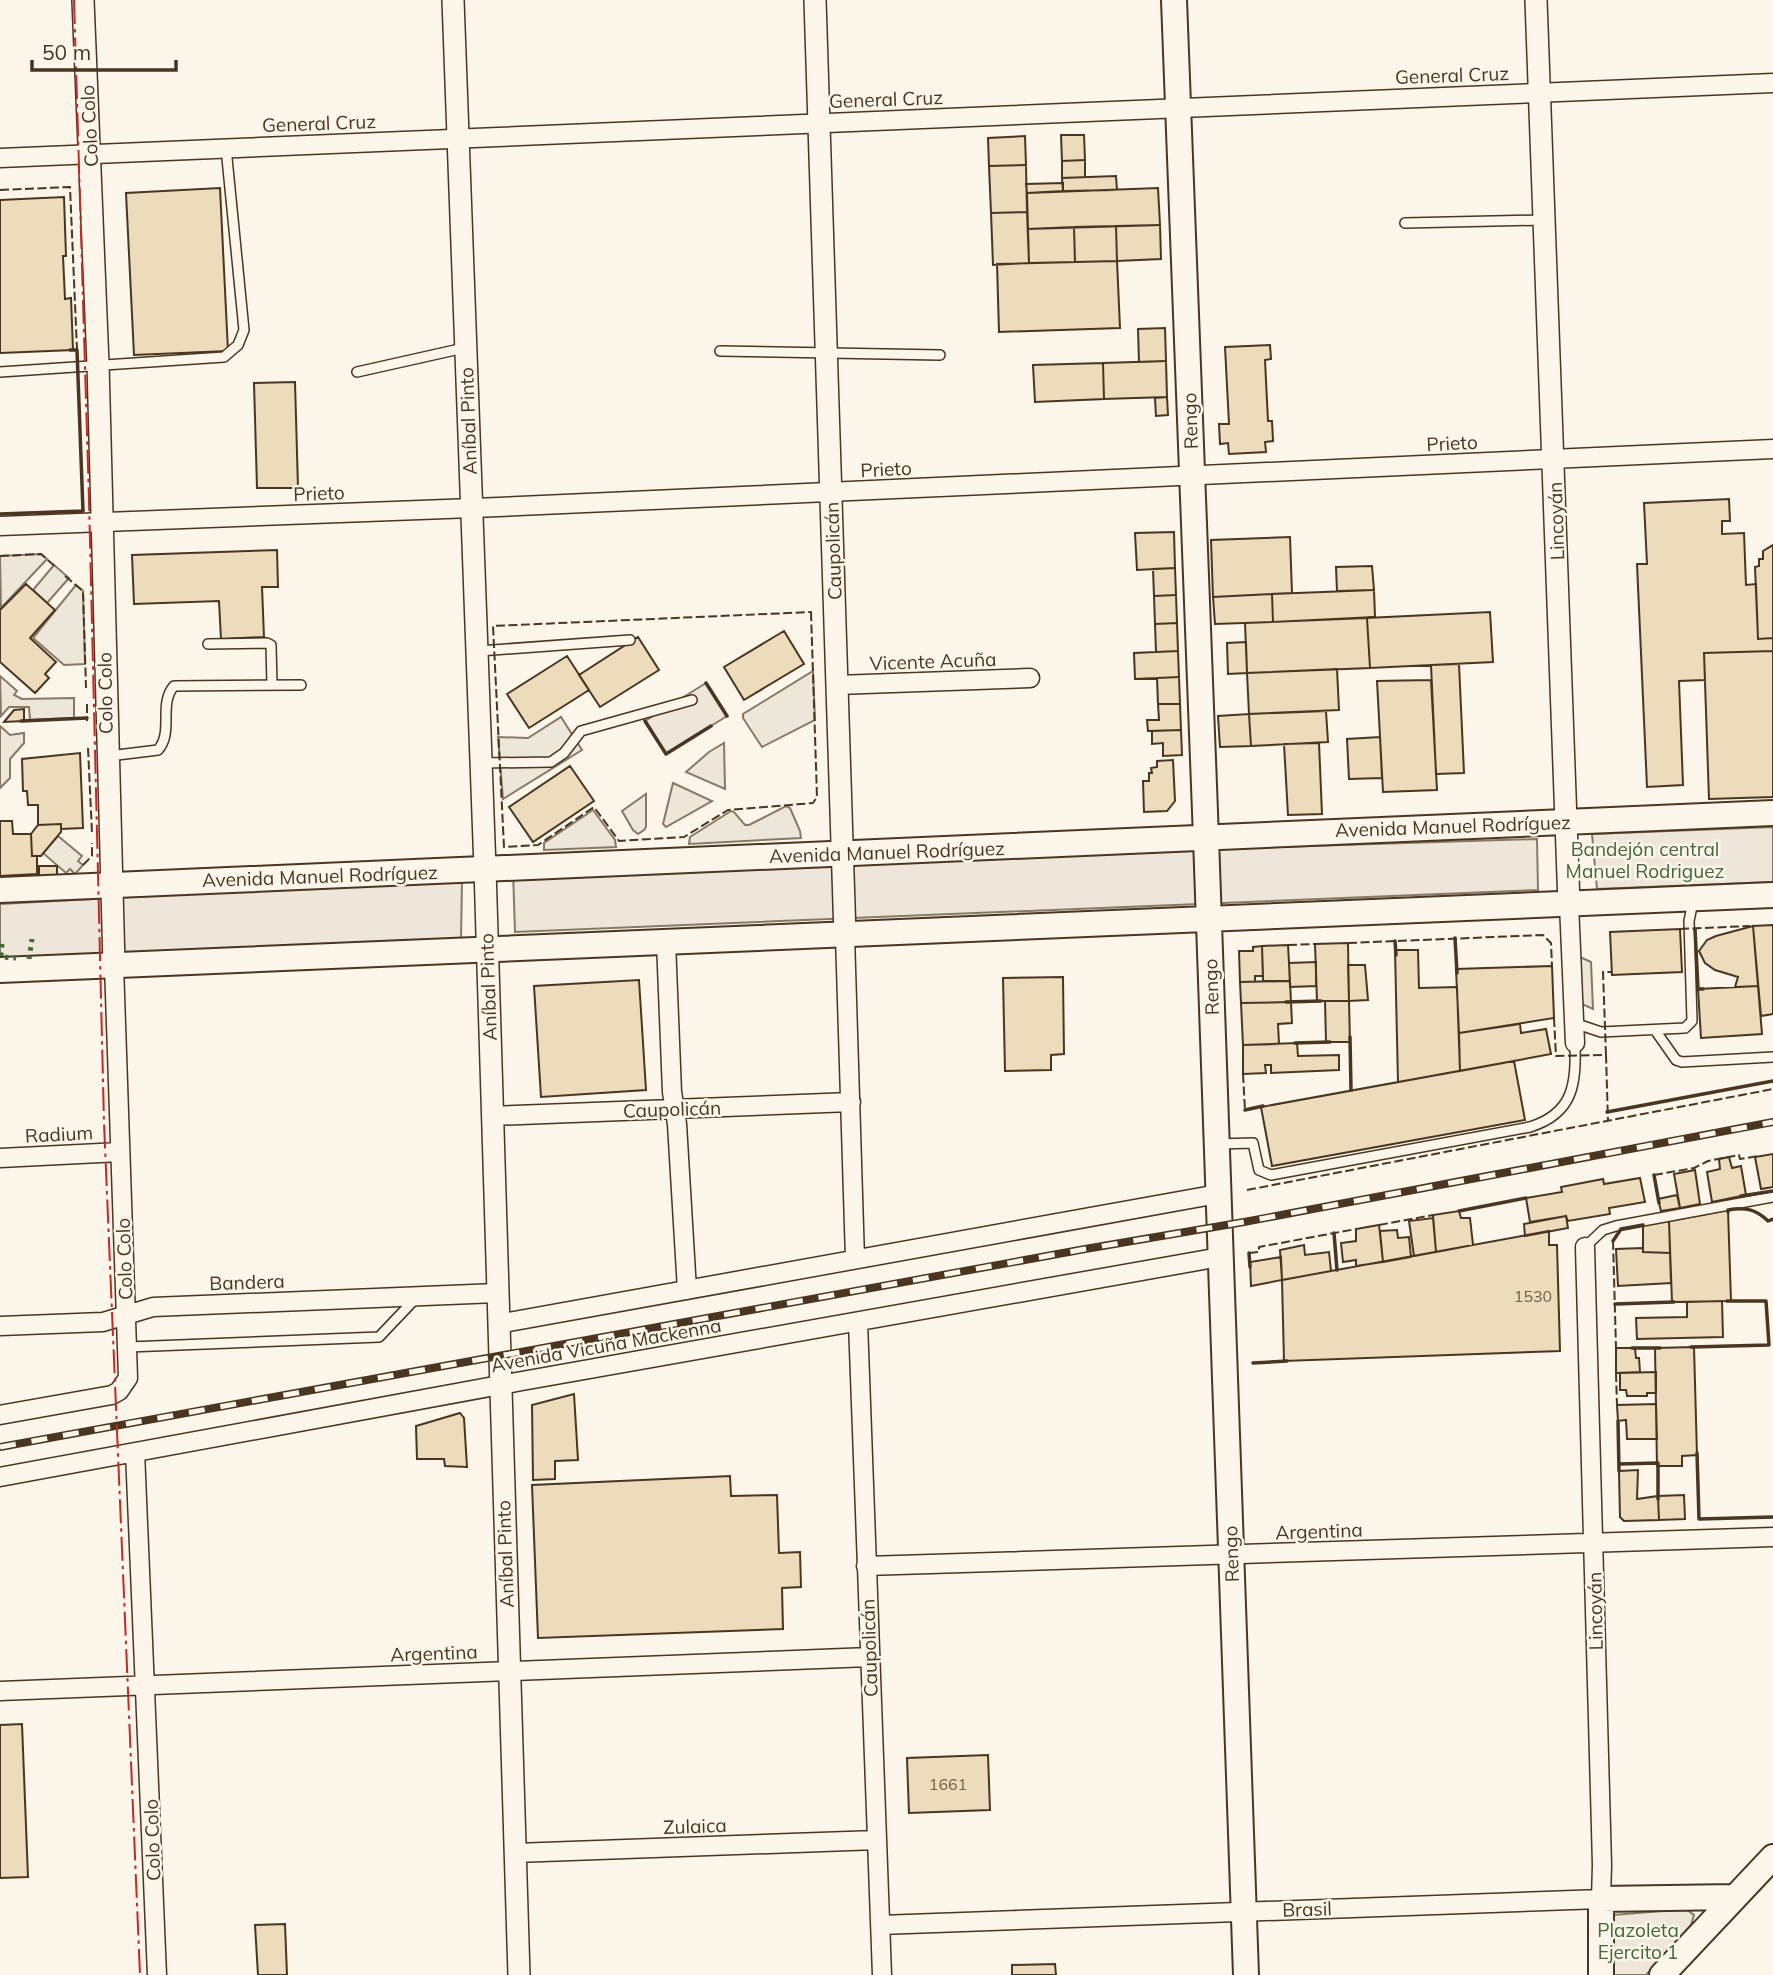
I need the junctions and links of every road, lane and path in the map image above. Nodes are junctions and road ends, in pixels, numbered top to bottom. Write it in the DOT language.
graph roads {
  1 [pos="83,0"];
  2 [pos="453,0"];
  3 [pos="815,0"];
  4 [pos="1174,0"];
  5 [pos="1536,0"];
  6 [pos="1773,83"];
  7 [pos="1540,92"];
  8 [pos="1178,108"];
  9 [pos="819,123"];
  10 [pos="458,138"];
  11 [pos="226,148"];
  12 [pos="90,154"];
  13 [pos="0,158"];
  14 [pos="1544,220"];
  15 [pos="1405,223"];
  16 [pos="466,348"];
  17 [pos="720,351"];
  18 [pos="826,351"];
  19 [pos="940,355"];
  20 [pos="98,365"];
  21 [pos="0,372"];
  22 [pos="357,372"];
  23 [pos="1773,449"];
  24 [pos="1553,459"];
  25 [pos="1192,476"];
  26 [pos="831,492"];
  27 [pos="472,509"];
  28 [pos="101,522"];
  29 [pos="0,526"];
  30 [pos="631,640"];
  31 [pos="208,644"];
  32 [pos="477,652"];
  33 [pos="1030,678"];
  34 [pos="272,685"];
  35 [pos="301,685"];
  36 [pos="837,685"];
  37 [pos="692,701"];
  38 [pos="107,756"];
  39 [pos="481,763"];
  40 [pos="1773,813"];
  41 [pos="1568,821"];
  42 [pos="1206,838"];
  43 [pos="842,853"];
  44 [pos="485,869"];
  45 [pos="110,885"];
  46 [pos="0,890"];
  47 [pos="1773,895"];
  48 [pos="1694,898"];
  49 [pos="1569,904"];
  50 [pos="1209,919"];
  51 [pos="845,936"];
  52 [pos="666,942"];
  53 [pos="487,950"];
  54 [pos="114,965"];
  55 [pos="0,970"];
  56 [pos="1574,1023"];
  57 [pos="1655,1030"];
  58 [pos="1575,1043"];
  59 [pos="1773,1057"];
  60 [pos="851,1102"];
  61 [pos="674,1109"];
  62 [pos="492,1116"];
  63 [pos="1217,1144"];
  64 [pos="121,1152"];
  65 [pos="0,1158"];
  66 [pos="1218,1194"];
  67 [pos="1773,1197"];
  68 [pos="1585,1247"];
  69 [pos="1220,1258"];
  70 [pos="855,1259"];
  71 [pos="687,1290"];
  72 [pos="497,1293"];
  73 [pos="418,1296"];
  74 [pos="126,1315"];
  75 [pos="858,1321"];
  76 [pos="498,1324"];
  77 [pos="0,1326"];
  78 [pos="128,1347"];
  79 [pos="500,1385"];
  80 [pos="0,1415"];
  81 [pos="135,1452"];
  82 [pos="0,1477"];
  83 [pos="1773,1537"];
  84 [pos="1593,1543"];
  85 [pos="1231,1554"];
  86 [pos="866,1566"];
  87 [pos="870,1657"];
  88 [pos="508,1671"];
  89 [pos="145,1684"];
  90 [pos="0,1691"];
  91 [pos="877,1840"];
  92 [pos="515,1853"];
  93 [pos="1773,1857"];
  94 [pos="1734,1897"];
  95 [pos="1601,1899"];
  96 [pos="1244,1912"];
  97 [pos="880,1924"];
  98 [pos="157,1975"];
  99 [pos="519,1975"];
  100 [pos="882,1975"];
  101 [pos="1246,1975"];
  102 [pos="1601,1975"];
  103 [pos="1662,1975"];
  1 -- 12 [label="street, Colo Colo"];
  2 -- 10 [label="street, Aníbal Pinto"];
  3 -- 9 [label="street, Caupolicán"];
  4 -- 8 [label="main road, Rengo"];
  5 -- 7 [label="street, Lincoyán"];
  6 -- 7 [label="street, General Cruz"];
  7 -- 8 [label="street, General Cruz"];
  7 -- 14 [label="street, Lincoyán"];
  8 -- 9 [label="street, General Cruz"];
  8 -- 25 [label="main road, Rengo"];
  9 -- 10 [label="street, General Cruz"];
  9 -- 18 [label="street, Caupolicán"];
  10 -- 11 [label="street, General Cruz"];
  10 -- 16 [label="street, Aníbal Pinto"];
  11 -- 12 [label="street, General Cruz"];
  11 -- 20 [label="lane"];
  12 -- 13 [label="street, General Cruz"];
  12 -- 20 [label="street, Colo Colo"];
  14 -- 15 [label="lane"];
  14 -- 24 [label="street, Lincoyán"];
  16 -- 22 [label="lane"];
  16 -- 27 [label="street, Aníbal Pinto"];
  17 -- 18 [label="lane"];
  18 -- 19 [label="lane"];
  18 -- 26 [label="street, Caupolicán"];
  20 -- 21 [label="lane"];
  20 -- 28 [label="street, Colo Colo"];
  23 -- 24 [label="street, Prieto"];
  24 -- 25 [label="street, Prieto"];
  24 -- 41 [label="street, Lincoyán"];
  25 -- 26 [label="street, Prieto"];
  25 -- 42 [label="main road, Rengo"];
  26 -- 27 [label="street, Prieto"];
  26 -- 36 [label="street, Caupolicán"];
  27 -- 28 [label="street, Prieto"];
  27 -- 32 [label="street, Aníbal Pinto"];
  28 -- 29 [label="street, Prieto"];
  28 -- 38 [label="street, Colo Colo"];
  30 -- 32 [label="lane"];
  31 -- 34 [label="lane"];
  32 -- 39 [label="street, Aníbal Pinto"];
  33 -- 36 [label="street, Vicente Acuña"];
  34 -- 35 [label="lane"];
  34 -- 38 [label="lane"];
  36 -- 43 [label="street, Caupolicán"];
  37 -- 39 [label="lane"];
  38 -- 45 [label="street, Colo Colo"];
  39 -- 44 [label="street, Aníbal Pinto"];
  40 -- 41 [label="main road, Avenida Manuel Rodríguez"];
  41 -- 42 [label="main road, Avenida Manuel Rodríguez"];
  41 -- 49 [label="street, Lincoyán"];
  42 -- 43 [label="main road, Avenida Manuel Rodríguez"];
  42 -- 50 [label="main road, Rengo"];
  43 -- 44 [label="main road, Avenida Manuel Rodríguez"];
  43 -- 51 [label="street, Caupolicán"];
  44 -- 45 [label="main road, Avenida Manuel Rodríguez"];
  44 -- 53 [label="street, Aníbal Pinto"];
  45 -- 46 [label="main road, Avenida Manuel Rodríguez"];
  45 -- 54 [label="street, Colo Colo"];
  47 -- 48 [label="main road"];
  48 -- 49 [label="main road"];
  48 -- 57 [label="lane"];
  49 -- 50 [label="main road"];
  49 -- 56 [label="street, Lincoyán"];
  50 -- 51 [label="main road"];
  50 -- 63 [label="main road, Rengo"];
  51 -- 52 [label="main road"];
  51 -- 60 [label="street, Caupolicán"];
  52 -- 53 [label="main road"];
  52 -- 61 [label="street"];
  53 -- 54 [label="main road"];
  53 -- 62 [label="street, Aníbal Pinto"];
  54 -- 55 [label="main road"];
  54 -- 64 [label="street, Colo Colo"];
  56 -- 57 [label="lane"];
  56 -- 58 [label="street, Lincoyán"];
  57 -- 59 [label="lane"];
  58 -- 63 [label="lane"];
  60 -- 61 [label="street, Caupolicán"];
  60 -- 70 [label="street, Caupolicán"];
  61 -- 62 [label="street, Caupolicán"];
  61 -- 71 [label="street"];
  62 -- 72 [label="street, Aníbal Pinto"];
  63 -- 66 [label="main road, Rengo"];
  64 -- 65 [label="street, Radium"];
  64 -- 74 [label="street, Colo Colo"];
  66 -- 69 [label="main road, Rengo"];
  66 -- 70 [label="street, Avenida Vicuña Mackenna"];
  67 -- 68 [label="lane"];
  68 -- 84 [label="street, Lincoyán"];
  69 -- 75 [label="street, Avenida Vicuña Mackenna"];
  69 -- 85 [label="main road, Rengo"];
  70 -- 71 [label="street, Avenida Vicuña Mackenna"];
  71 -- 76 [label="street, Avenida Vicuña Mackenna"];
  72 -- 73 [label="street, Bandera"];
  72 -- 76 [label="street, Aníbal Pinto"];
  73 -- 74 [label="street, Bandera"];
  73 -- 78 [label="lane"];
  74 -- 77 [label="street, Bandera"];
  74 -- 78 [label="street, Colo Colo"];
  75 -- 79 [label="street, Avenida Vicuña Mackenna"];
  75 -- 86 [label="street, Caupolicán"];
  76 -- 79 [label="street, Aníbal Pinto"];
  78 -- 80 [label="street, Colo Colo"];
  79 -- 81 [label="street, Avenida Vicuña Mackenna"];
  79 -- 88 [label="street, Aníbal Pinto"];
  81 -- 82 [label="street, Avenida Vicuña Mackenna"];
  81 -- 89 [label="street, Colo Colo"];
  83 -- 84 [label="street, Argentina"];
  84 -- 85 [label="street, Argentina"];
  84 -- 95 [label="street, Lincoyán"];
  85 -- 86 [label="street, Argentina"];
  85 -- 96 [label="main road, Rengo"];
  86 -- 87 [label="street, Caupolicán"];
  87 -- 88 [label="street, Argentina"];
  87 -- 91 [label="street, Caupolicán"];
  88 -- 89 [label="street, Argentina"];
  88 -- 92 [label="street, Aníbal Pinto"];
  89 -- 90 [label="street, Argentina"];
  89 -- 98 [label="street, Colo Colo"];
  91 -- 92 [label="street, Zulaica"];
  91 -- 97 [label="street, Caupolicán"];
  92 -- 99 [label="street, Aníbal Pinto"];
  93 -- 94 [label="main road"];
  94 -- 95 [label="main road, Brasil"];
  94 -- 103 [label="main road"];
  95 -- 96 [label="street, Brasil"];
  95 -- 102 [label="main road, Lincoyán"];
  96 -- 97 [label="street, Brasil"];
  96 -- 101 [label="main road, Rengo"];
  97 -- 100 [label="street, Caupolicán"];
}
